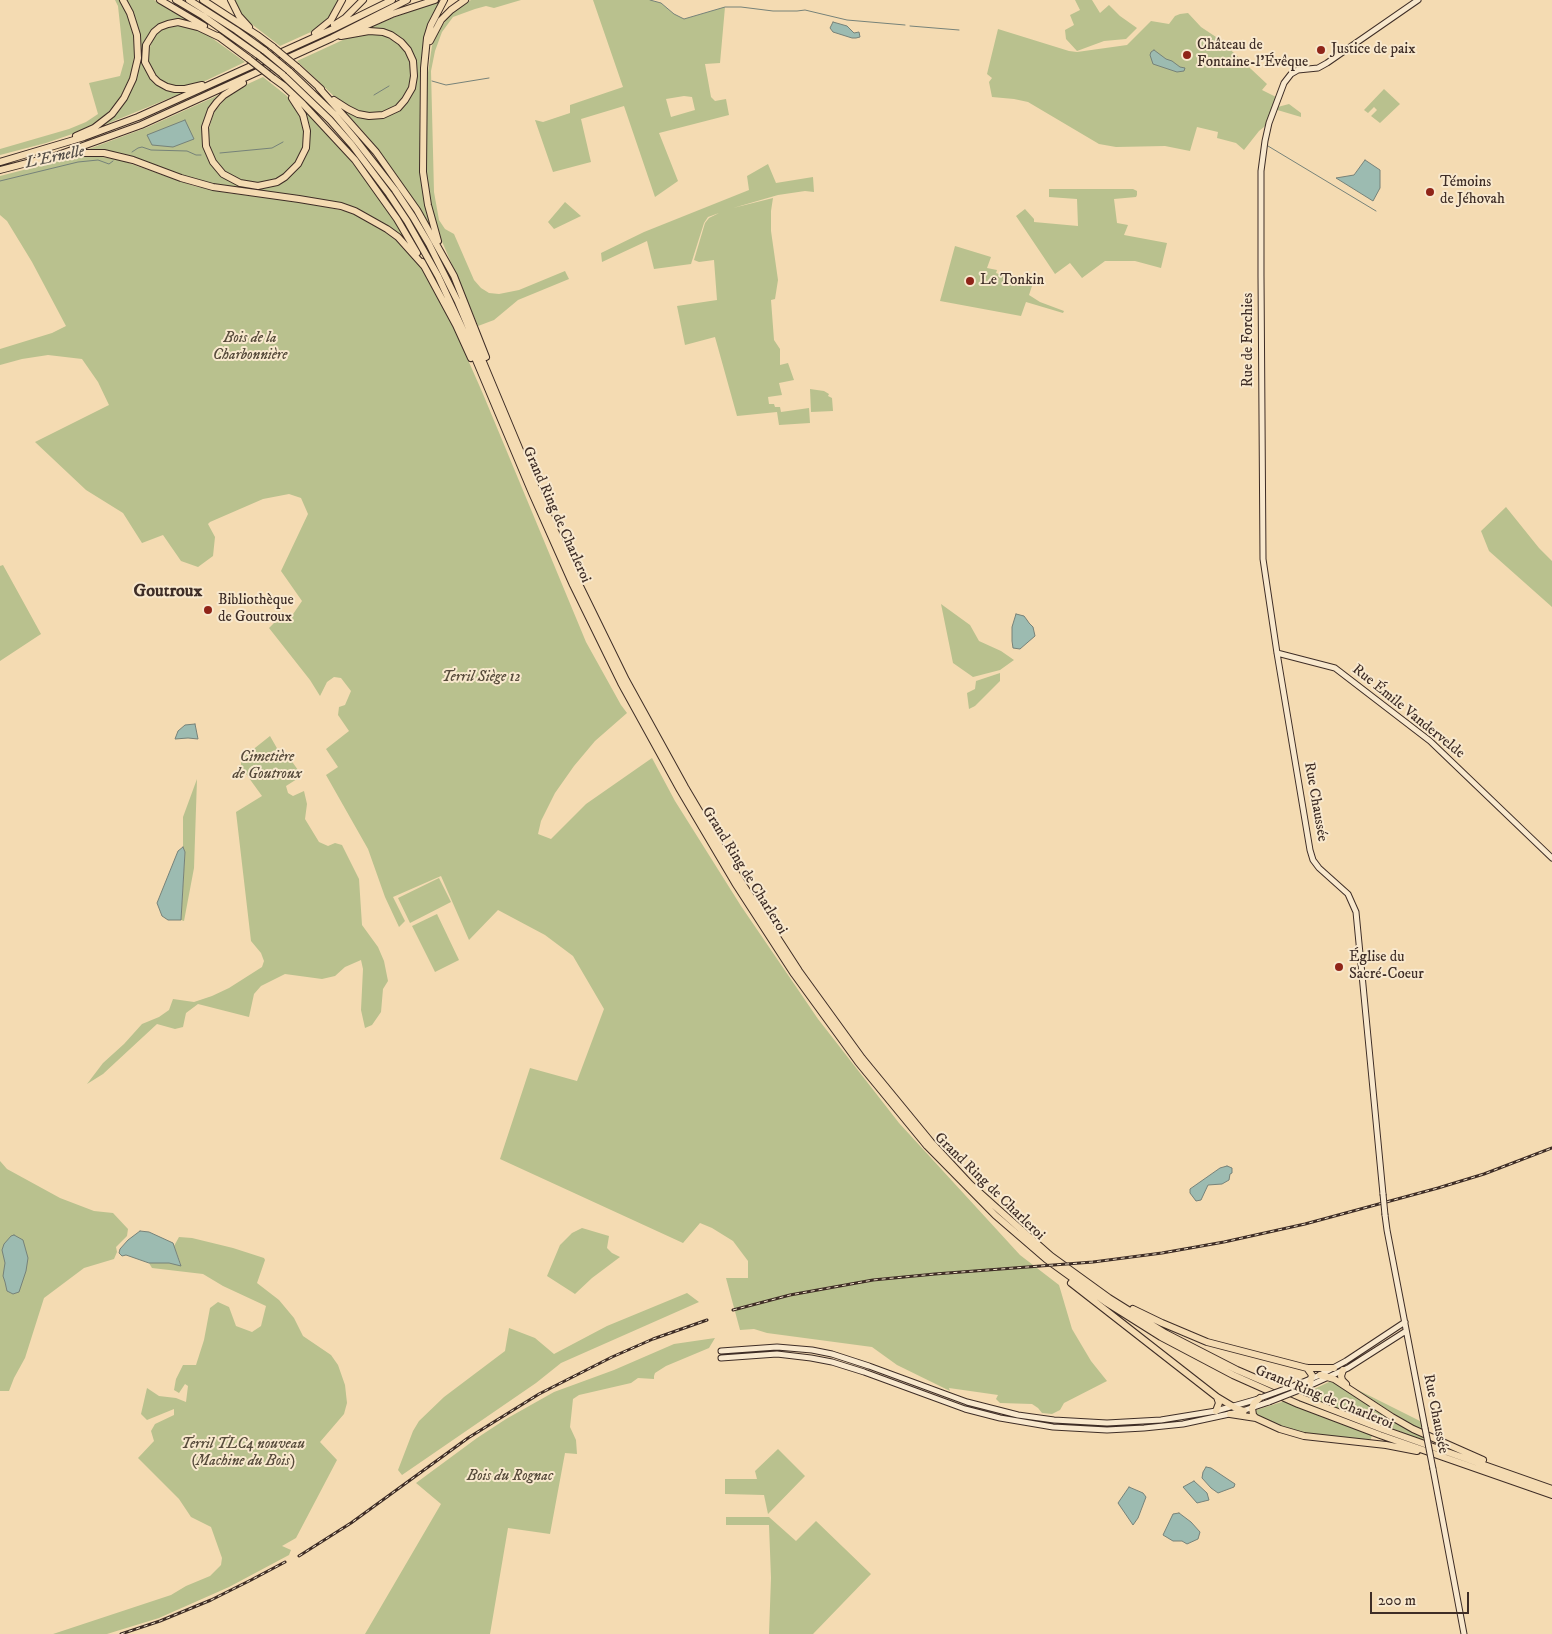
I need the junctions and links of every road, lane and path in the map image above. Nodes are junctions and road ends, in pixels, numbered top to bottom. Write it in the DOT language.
graph roads {
  1 [pos="123,0"];
  2 [pos="160,0"];
  3 [pos="176,0"];
  4 [pos="189,0"];
  5 [pos="203,0"];
  6 [pos="231,0"];
  7 [pos="342,0"];
  8 [pos="363,0"];
  9 [pos="392,0"];
  10 [pos="407,0"];
  11 [pos="465,0"];
  12 [pos="1418,0"];
  13 [pos="440,1"];
  14 [pos="323,33"];
  15 [pos="257,35"];
  16 [pos="344,35"];
  17 [pos="221,38"];
  18 [pos="332,38"];
  19 [pos="307,41"];
  20 [pos="425,54"];
  21 [pos="254,74"];
  22 [pos="275,80"];
  23 [pos="220,81"];
  24 [pos="319,88"];
  25 [pos="60,145"];
  26 [pos="58,155"];
  27 [pos="0,162"];
  28 [pos="0,170"];
  29 [pos="444,256"];
  30 [pos="424,266"];
  31 [pos="493,401"];
  32 [pos="503,408"];
  33 [pos="1269,608"];
  34 [pos="1277,653"];
  35 [pos="1552,858"];
  36 [pos="1046,1260"];
  37 [pos="1109,1298"];
  38 [pos="1405,1322"];
  39 [pos="1406,1331"];
  40 [pos="721,1351"];
  41 [pos="721,1358"];
  42 [pos="1307,1368"];
  43 [pos="1334,1368"];
  44 [pos="1343,1370"];
  45 [pos="1320,1375"];
  46 [pos="1330,1377"];
  47 [pos="1312,1378"];
  48 [pos="1306,1388"];
  49 [pos="1354,1392"];
  50 [pos="1217,1397"];
  51 [pos="1262,1398"];
  52 [pos="1233,1407"];
  53 [pos="1252,1408"];
  54 [pos="1244,1410"];
  55 [pos="1216,1411"];
  56 [pos="1230,1414"];
  57 [pos="1256,1418"];
  58 [pos="1434,1453"];
  59 [pos="1510,1474"];
  60 [pos="1552,1489"];
  61 [pos="1552,1495"];
  62 [pos="1464,1634"];
  1 -- 25 [label="highway"];
  2 -- 17 [label="highway"];
  3 -- 31 [label="highway, Grand Ring de Charleroi, bridge"];
  4 -- 32 [label="highway, Grand Ring de Charleroi, bridge"];
  5 -- 15 [label="highway"];
  6 -- 15 [label="highway"];
  7 -- 19 [label="highway"];
  8 -- 14 [label="highway"];
  9 -- 14 [label="highway"];
  10 -- 18 [label="highway"];
  11 -- 20 [label="highway"];
  12 -- 33 [label="main road, Rue de Forchies"];
  13 -- 16 [label="highway"];
  13 -- 20 [label="highway"];
  14 -- 19 [label="highway"];
  15 -- 24 [label="highway, bridge"];
  16 -- 18 [label="highway"];
  16 -- 24 [label="highway"];
  17 -- 22 [label="highway, bridge"];
  17 -- 23 [label="highway"];
  18 -- 21 [label="highway"];
  19 -- 23 [label="highway"];
  20 -- 29 [label="highway"];
  21 -- 22 [label="highway"];
  21 -- 26 [label="highway"];
  22 -- 30 [label="highway"];
  23 -- 25 [label="highway"];
  24 -- 29 [label="highway"];
  25 -- 27 [label="highway"];
  26 -- 28 [label="highway"];
  26 -- 30 [label="highway"];
  29 -- 32 [label="highway"];
  30 -- 31 [label="highway"];
  31 -- 36 [label="highway, Grand Ring de Charleroi"];
  32 -- 37 [label="highway, Grand Ring de Charleroi"];
  33 -- 34 [label="main road, Rue Chaussée"];
  34 -- 35 [label="main road, Rue Émile Vandervelde"];
  34 -- 38 [label="main road, Rue Chaussée, bridge"];
  36 -- 50 [label="highway"];
  36 -- 58 [label="highway, Grand Ring de Charleroi"];
  37 -- 42 [label="highway"];
  37 -- 59 [label="highway, Grand Ring de Charleroi"];
  38 -- 39 [label="main road, Rue Chaussée"];
  38 -- 43 [label="main road"];
  39 -- 44 [label="main road"];
  39 -- 62 [label="main road, Rue Chaussée, bridge"];
  40 -- 55 [label="main road"];
  41 -- 56 [label="main road"];
  42 -- 43 [label="highway"];
  42 -- 47 [label="highway"];
  43 -- 45 [label="main road"];
  44 -- 46 [label="main road"];
  44 -- 49 [label="highway"];
  45 -- 46 [label="highway"];
  45 -- 47 [label="main road"];
  46 -- 48 [label="main road"];
  46 -- 49 [label="highway"];
  47 -- 48 [label="highway"];
  47 -- 51 [label="main road, bridge"];
  48 -- 53 [label="main road, bridge"];
  49 -- 59 [label="highway"];
  50 -- 52 [label="highway"];
  50 -- 55 [label="highway"];
  51 -- 52 [label="main road"];
  51 -- 53 [label="highway"];
  52 -- 54 [label="highway"];
  52 -- 55 [label="main road"];
  53 -- 54 [label="main road"];
  53 -- 57 [label="highway"];
  54 -- 56 [label="main road"];
  56 -- 57 [label="highway"];
  57 -- 58 [label="highway"];
  58 -- 61 [label="highway, Grand Ring de Charleroi"];
  59 -- 60 [label="highway, Grand Ring de Charleroi"];
}
